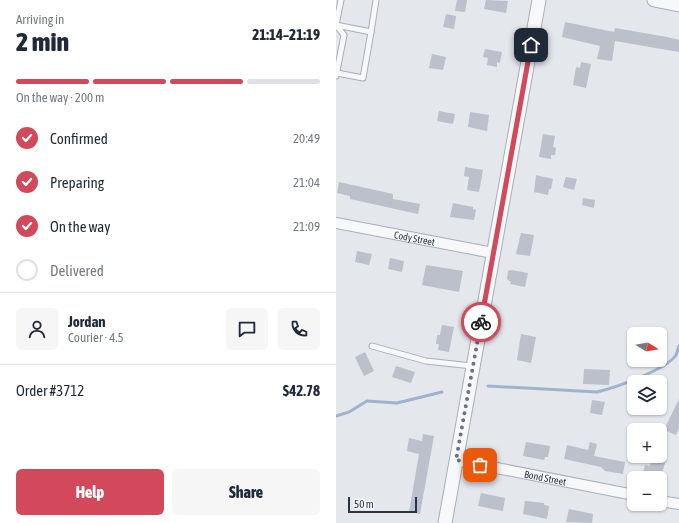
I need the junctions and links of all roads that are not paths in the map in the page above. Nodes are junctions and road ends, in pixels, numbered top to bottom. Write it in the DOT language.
graph roads {
  1 [pos="341,0"];
  2 [pos="376,0"];
  3 [pos="539,0"];
  4 [pos="654,0"];
  5 [pos="679,5"];
  6 [pos="336,25"];
  7 [pos="371,32"];
  8 [pos="336,75"];
  9 [pos="336,223"];
  10 [pos="493,253"];
  11 [pos="372,346"];
  12 [pos="473,366"];
  13 [pos="456,460"];
  14 [pos="627,495"];
  15 [pos="667,502"];
  16 [pos="679,504"];
  17 [pos="445,523"];
  1 -- 6 [label="lane"];
  2 -- 7 [label="lane"];
  3 -- 10 [label="street"];
  4 -- 5 [label="street"];
  6 -- 7 [label="lane"];
  6 -- 8 [label="lane"];
  7 -- 8 [label="lane"];
  9 -- 10 [label="street, Cody Street"];
  10 -- 12 [label="street"];
  11 -- 12 [label="lane"];
  12 -- 13 [label="street"];
  13 -- 14 [label="street, Bond Street"];
  13 -- 17 [label="street"];
  15 -- 16 [label="street"];
}
